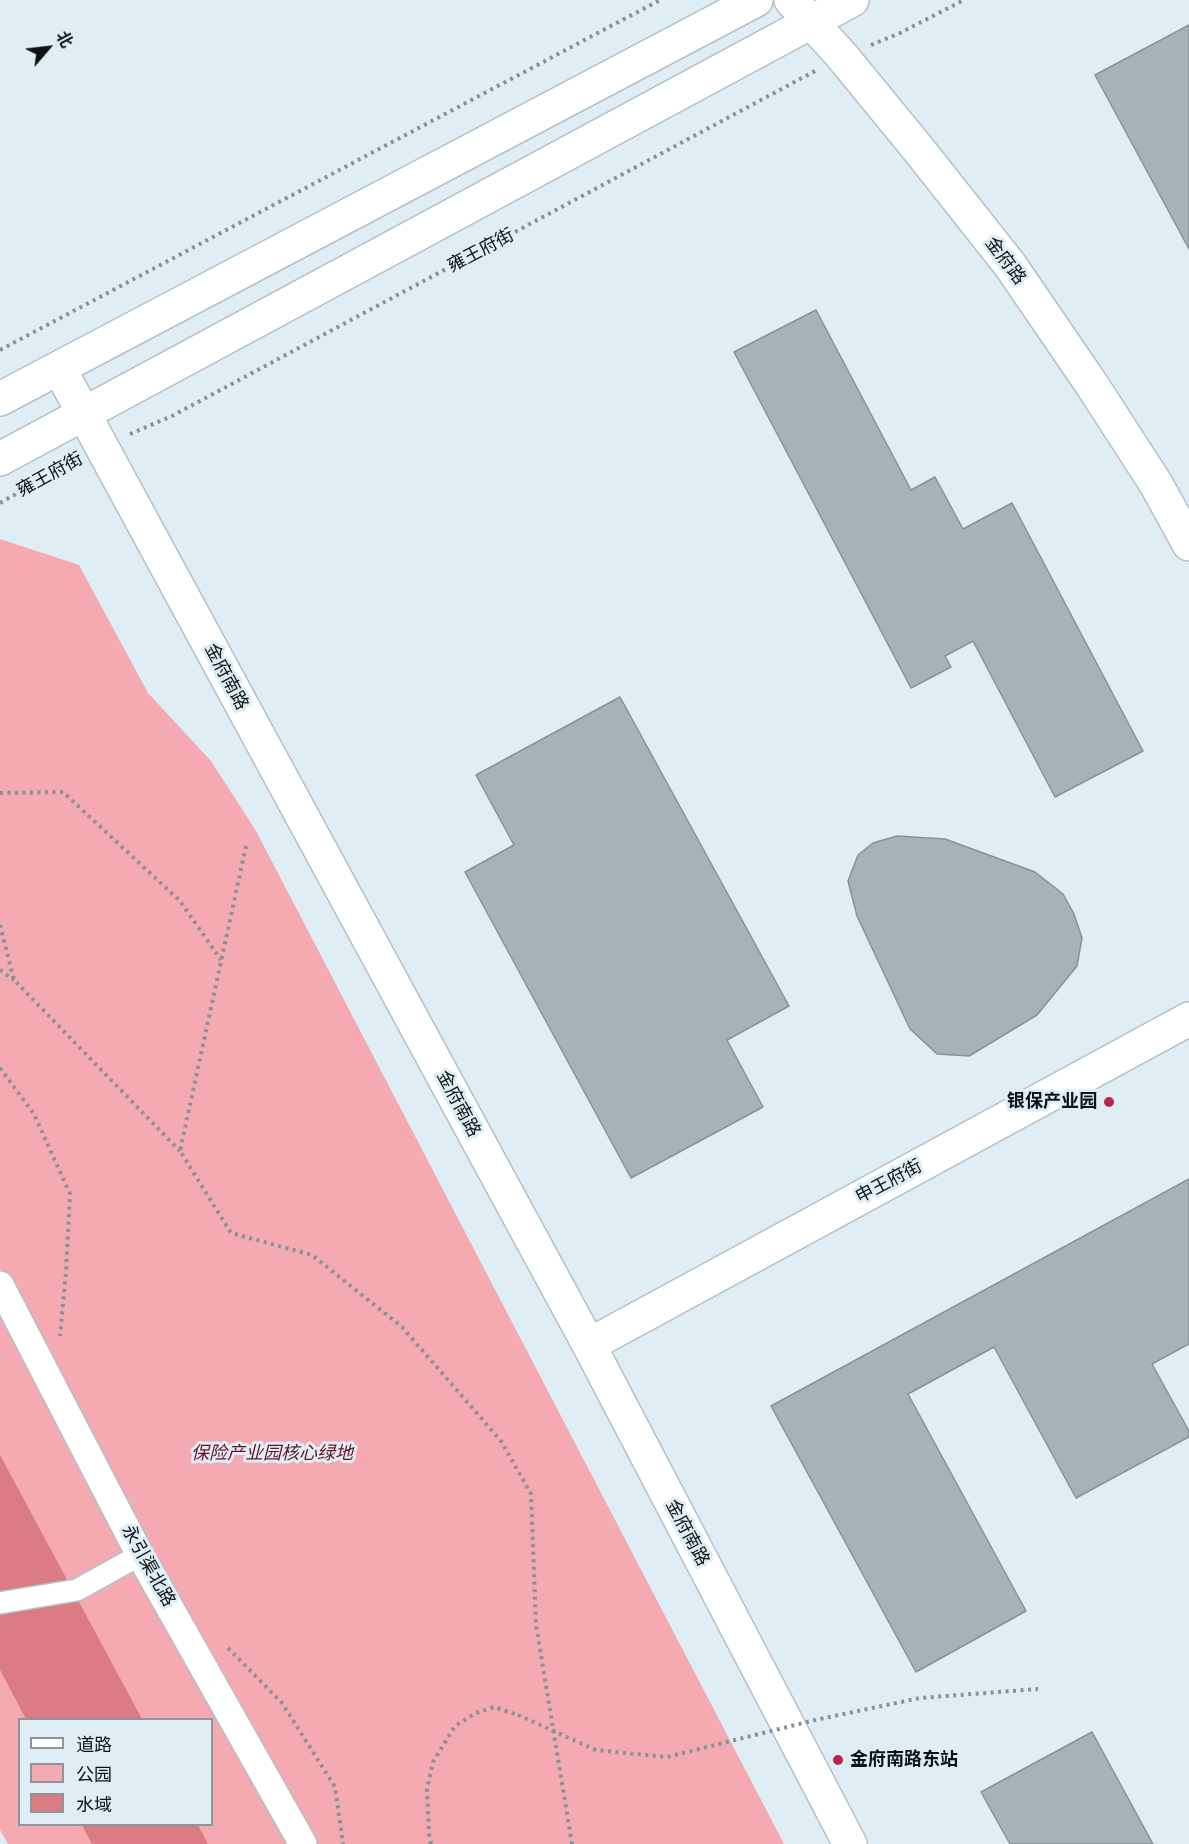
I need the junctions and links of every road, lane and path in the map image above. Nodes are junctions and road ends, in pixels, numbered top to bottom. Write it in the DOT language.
graph roads {
  1 [pos="660,0"];
  2 [pos="756,0"];
  3 [pos="852,0"];
  4 [pos="963,0"];
  5 [pos="801,11"];
  6 [pos="842,56"];
  7 [pos="0,350"];
  8 [pos="59,368"];
  9 [pos="0,399"];
  10 [pos="84,414"];
  11 [pos="101,446"];
  12 [pos="0,459"];
  13 [pos="0,503"];
  14 [pos="1189,544"];
  15 [pos="0,793"];
  16 [pos="246,846"];
  17 [pos="0,925"];
  18 [pos="221,961"];
  19 [pos="0,970"];
  20 [pos="14,980"];
  21 [pos="1189,1019"];
  22 [pos="0,1068"];
  23 [pos="180,1151"];
  24 [pos="0,1285"];
  25 [pos="60,1344"];
  26 [pos="589,1345"];
  27 [pos="140,1555"];
  28 [pos="0,1603"];
  29 [pos="225,1645"];
  30 [pos="1038,1689"];
  31 [pos="303,1844"];
  32 [pos="343,1844"];
  33 [pos="431,1844"];
  34 [pos="572,1844"];
  35 [pos="850,1844"];
  1 -- 7 [label="path"];
  2 -- 8 [label="street"];
  3 -- 5 [label="street, 雍王府街"];
  4 -- 6 [label="path, 雍王府街"];
  5 -- 6 [label="street, 金府路"];
  5 -- 10 [label="street, 雍王府街"];
  6 -- 11 [label="path, 雍王府街"];
  6 -- 14 [label="street, 金府路"];
  8 -- 9 [label="street"];
  8 -- 10 [label="street, 金府南路"];
  10 -- 11 [label="street, 金府南路"];
  10 -- 12 [label="street, 雍王府街"];
  11 -- 13 [label="path, 雍王府街"];
  11 -- 26 [label="street, 金府南路"];
  15 -- 18 [label="path"];
  16 -- 18 [label="path"];
  17 -- 20 [label="path"];
  18 -- 23 [label="path"];
  19 -- 20 [label="path"];
  20 -- 23 [label="path"];
  21 -- 26 [label="street, 申王府街"];
  22 -- 25 [label="path"];
  23 -- 34 [label="path"];
  24 -- 27 [label="street, 永引渠北路"];
  26 -- 35 [label="street, 金府南路"];
  27 -- 28 [label="street"];
  27 -- 31 [label="street, 永引渠北路"];
  29 -- 32 [label="path"];
  30 -- 33 [label="path, bridge"];
}
